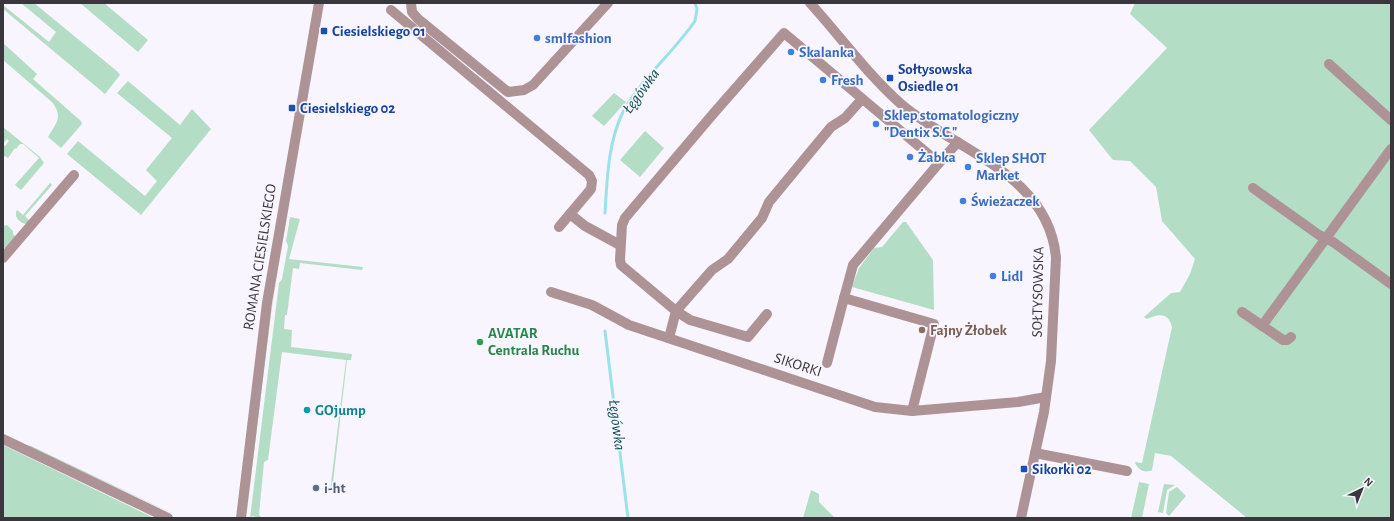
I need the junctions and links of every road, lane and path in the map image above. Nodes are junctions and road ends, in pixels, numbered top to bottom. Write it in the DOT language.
graph roads {
  1 [pos="319,3"];
  2 [pos="412,3"];
  3 [pos="608,3"];
  4 [pos="810,3"];
  5 [pos="391,10"];
  6 [pos="1329,64"];
  7 [pos="862,99"];
  8 [pos="1391,120"];
  9 [pos="958,142"];
  10 [pos="1391,149"];
  11 [pos="939,163"];
  12 [pos="74,175"];
  13 [pos="1253,188"];
  14 [pos="570,214"];
  15 [pos="559,227"];
  16 [pos="1326,238"];
  17 [pos="620,245"];
  18 [pos="3,258"];
  19 [pos="1391,284"];
  20 [pos="551,292"];
  21 [pos="844,298"];
  22 [pos="676,312"];
  23 [pos="1242,312"];
  24 [pos="767,314"];
  25 [pos="1262,326"];
  26 [pos="1291,337"];
  27 [pos="669,338"];
  28 [pos="827,363"];
  29 [pos="1046,397"];
  30 [pos="912,411"];
  31 [pos="3,439"];
  32 [pos="1035,453"];
  33 [pos="1127,471"];
  34 [pos="168,518"];
  35 [pos="241,518"];
  36 [pos="1021,518"];
  1 -- 35 [label="street, ROMANA CIESIELSKIEGO"];
  2 -- 3 [label="street"];
  4 -- 9 [label="street, SOŁTYSOWSKA"];
  5 -- 14 [label="street"];
  6 -- 8 [label="street"];
  7 -- 11 [label="street"];
  7 -- 17 [label="street"];
  7 -- 22 [label="street"];
  9 -- 11 [label="street"];
  9 -- 29 [label="street, SOŁTYSOWSKA"];
  10 -- 16 [label="street"];
  11 -- 21 [label="street"];
  12 -- 18 [label="street"];
  13 -- 16 [label="street"];
  14 -- 15 [label="street"];
  14 -- 17 [label="street"];
  16 -- 19 [label="street"];
  16 -- 25 [label="street"];
  17 -- 22 [label="street"];
  20 -- 27 [label="street, SIKORKI"];
  21 -- 28 [label="street"];
  21 -- 30 [label="street"];
  22 -- 24 [label="street"];
  22 -- 27 [label="street"];
  23 -- 25 [label="street"];
  25 -- 26 [label="street"];
  27 -- 30 [label="street, SIKORKI"];
  29 -- 30 [label="street, SIKORKI"];
  29 -- 32 [label="street, SOŁTYSOWSKA"];
  31 -- 34 [label="street"];
  32 -- 33 [label="street"];
  32 -- 36 [label="street, SOŁTYSOWSKA"];
}
